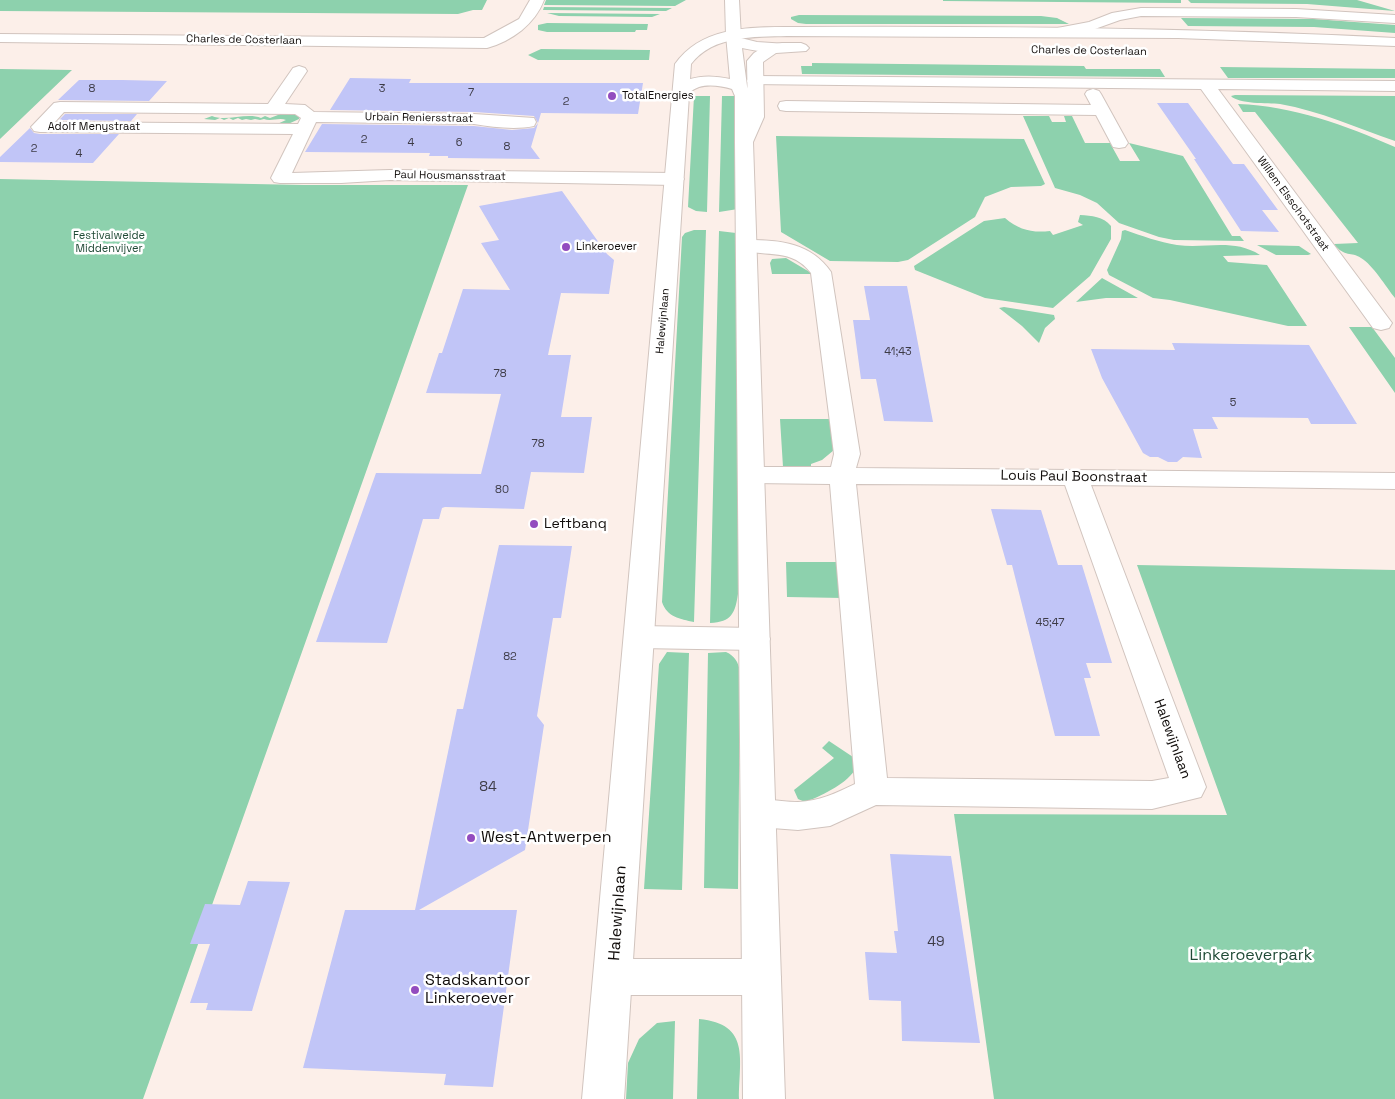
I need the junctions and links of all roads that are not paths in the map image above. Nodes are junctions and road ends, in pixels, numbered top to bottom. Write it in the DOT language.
graph roads {
  1 [pos="537,0"];
  2 [pos="732,0"];
  3 [pos="1395,19"];
  4 [pos="1057,32"];
  5 [pos="0,38"];
  6 [pos="734,38"];
  7 [pos="1395,42"];
  8 [pos="782,47"];
  9 [pos="812,48"];
  10 [pos="1395,52"];
  11 [pos="1304,53"];
  12 [pos="299,71"];
  13 [pos="755,81"];
  14 [pos="1088,84"];
  15 [pos="1206,85"];
  16 [pos="738,86"];
  17 [pos="1395,86"];
  18 [pos="681,91"];
  19 [pos="786,106"];
  20 [pos="273,109"];
  21 [pos="1101,110"];
  22 [pos="528,122"];
  23 [pos="307,123"];
  24 [pos="744,142"];
  25 [pos="1119,143"];
  26 [pos="675,179"];
  27 [pos="748,246"];
  28 [pos="1381,323"];
  29 [pos="752,475"];
  30 [pos="842,475"];
  31 [pos="1075,477"];
  32 [pos="1395,481"];
  33 [pos="639,637"];
  34 [pos="755,639"];
  35 [pos="872,791"];
  36 [pos="759,813"];
  37 [pos="762,976"];
  38 [pos="613,977"];
  39 [pos="603,1099"];
  40 [pos="764,1099"];
  1 -- 5 [label="street, Charles de Costerlaan"];
  2 -- 6 [label="street"];
  3 -- 4 [label="street, Charles de Costerlaan"];
  4 -- 6 [label="street, Charles de Costerlaan"];
  4 -- 7 [label="street, Charles de Costerlaan"];
  6 -- 8 [label="street"];
  6 -- 16 [label="street"];
  6 -- 18 [label="street, Halewijnlaan"];
  8 -- 9 [label="street"];
  8 -- 13 [label="street"];
  10 -- 11 [label="street"];
  12 -- 20 [label="street"];
  13 -- 14 [label="street"];
  13 -- 24 [label="street"];
  14 -- 15 [label="street"];
  14 -- 21 [label="street"];
  15 -- 17 [label="street"];
  15 -- 28 [label="street, Willem Elsschotstraat"];
  16 -- 18 [label="street"];
  16 -- 24 [label="street"];
  18 -- 26 [label="street, Halewijnlaan"];
  19 -- 21 [label="street"];
  20 -- 23 [label="street, Adolf Menystraat"];
  20 -- 23 [label="street, Adolf Menystraat"];
  21 -- 25 [label="street"];
  22 -- 23 [label="street, Urbain Reniersstraat"];
  23 -- 26 [label="street, Paul Housmansstraat"];
  24 -- 27 [label="street"];
  26 -- 33 [label="street, Halewijnlaan"];
  27 -- 29 [label="street"];
  27 -- 30 [label="street"];
  29 -- 30 [label="street, Louis Paul Boonstraat"];
  29 -- 34 [label="street"];
  30 -- 31 [label="street, Louis Paul Boonstraat"];
  30 -- 35 [label="street"];
  31 -- 32 [label="street, Louis Paul Boonstraat"];
  31 -- 35 [label="street, Halewijnlaan"];
  33 -- 34 [label="street"];
  33 -- 38 [label="street, Halewijnlaan"];
  34 -- 36 [label="street"];
  35 -- 36 [label="street, Halewijnlaan"];
  36 -- 37 [label="street"];
  37 -- 38 [label="street"];
  37 -- 40 [label="street"];
  38 -- 39 [label="street, Halewijnlaan"];
}
